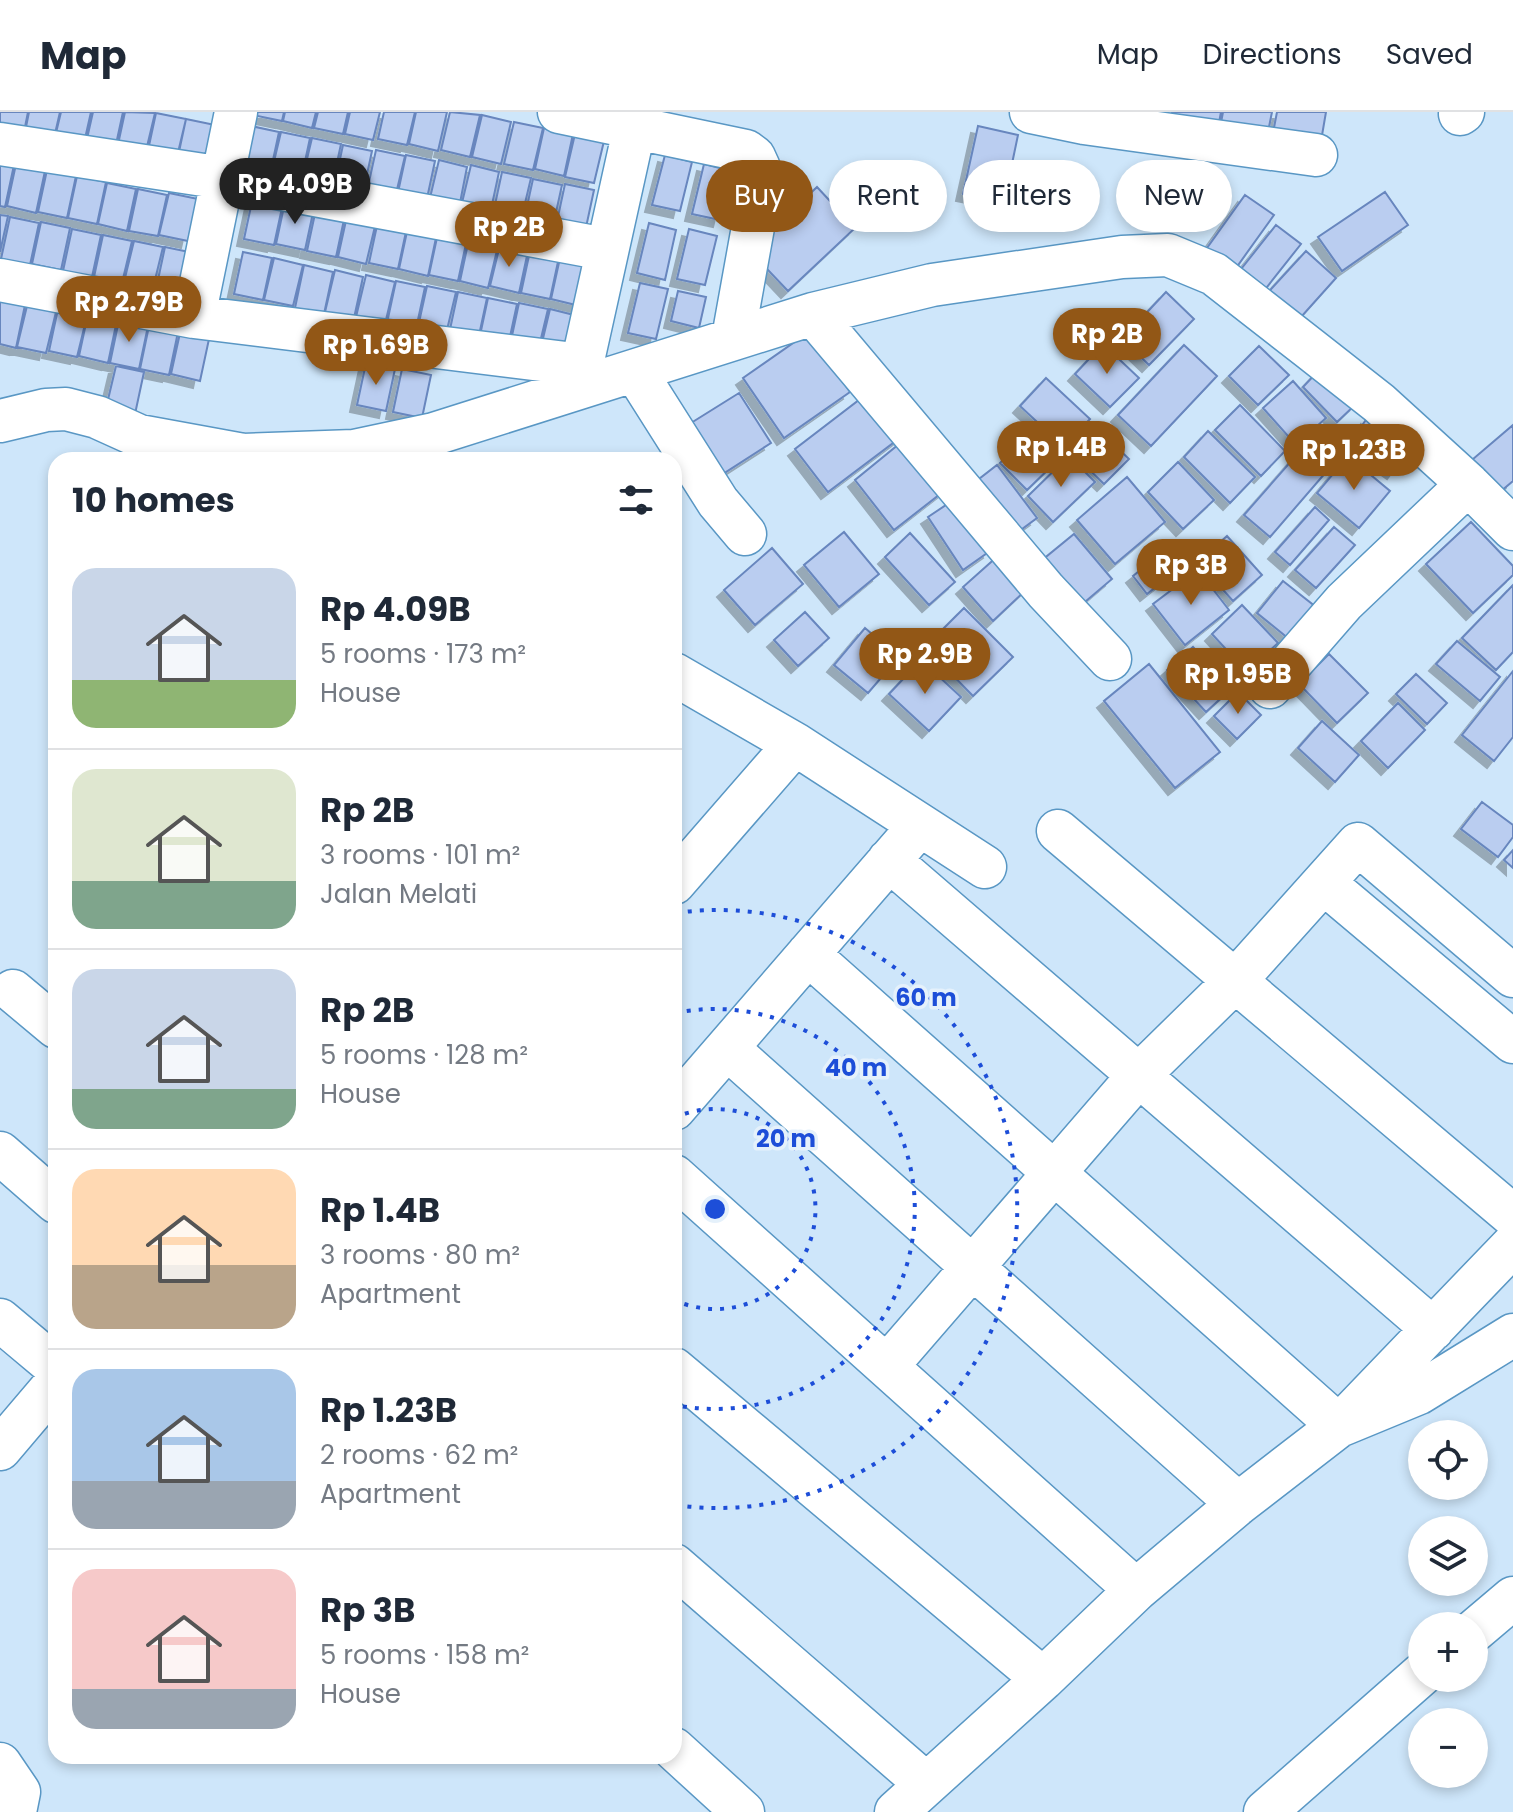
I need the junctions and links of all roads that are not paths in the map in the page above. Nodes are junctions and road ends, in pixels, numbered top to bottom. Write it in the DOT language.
graph roads {
  1 [pos="236,112"];
  2 [pos="559,112"];
  3 [pos="1031,112"];
  4 [pos="636,119"];
  5 [pos="0,144"];
  6 [pos="1316,155"];
  7 [pos="223,178"];
  8 [pos="605,249"];
  9 [pos="0,280"];
  10 [pos="813,314"];
  11 [pos="194,317"];
  12 [pos="733,338"];
  13 [pos="635,371"];
  14 [pos="0,421"];
  15 [pos="227,452"];
  16 [pos="367,452"];
  17 [pos="1468,484"];
  18 [pos="1513,529"];
  19 [pos="745,534"];
  20 [pos="1110,659"];
  21 [pos="682,680"];
  22 [pos="1270,687"];
  23 [pos="795,744"];
  24 [pos="920,825"];
  25 [pos="1058,831"];
  26 [pos="889,860"];
  27 [pos="985,867"];
  28 [pos="682,874"];
  29 [pos="1324,883"];
  30 [pos="808,954"];
  31 [pos="1513,976"];
  32 [pos="1236,980"];
  33 [pos="13,991"];
  34 [pos="48,1020"];
  35 [pos="1513,1042"];
  36 [pos="727,1048"];
  37 [pos="1139,1075"];
  38 [pos="682,1100"];
  39 [pos="0,1153"];
  40 [pos="1054,1174"];
  41 [pos="682,1183"];
  42 [pos="48,1195"];
  43 [pos="1513,1216"];
  44 [pos="1513,1245"];
  45 [pos="971,1268"];
  46 [pos="0,1320"];
  47 [pos="1433,1329"];
  48 [pos="1513,1335"];
  49 [pos="48,1360"];
  50 [pos="887,1366"];
  51 [pos="682,1376"];
  52 [pos="48,1392"];
  53 [pos="1339,1426"];
  54 [pos="0,1449"];
  55 [pos="1238,1504"];
  56 [pos="682,1572"];
  57 [pos="1136,1590"];
  58 [pos="1513,1598"];
  59 [pos="1488,1619"];
  60 [pos="1043,1679"];
  61 [pos="1408,1686"];
  62 [pos="682,1756"];
  63 [pos="0,1764"];
  64 [pos="925,1783"];
  65 [pos="15,1812"];
  66 [pos="743,1812"];
  67 [pos="896,1812"];
  68 [pos="1265,1812"];
  1 -- 7 [label="street"];
  2 -- 4 [label="street"];
  3 -- 6 [label="street"];
  4 -- 8 [label="street"];
  4 -- 12 [label="street"];
  5 -- 7 [label="street"];
  7 -- 8 [label="street"];
  7 -- 11 [label="street"];
  8 -- 11 [label="street"];
  9 -- 11 [label="street"];
  10 -- 12 [label="street"];
  10 -- 17 [label="street"];
  10 -- 20 [label="street"];
  12 -- 13 [label="street"];
  13 -- 16 [label="street"];
  13 -- 19 [label="street"];
  14 -- 15 [label="street"];
  17 -- 18 [label="street"];
  17 -- 22 [label="street"];
  21 -- 23 [label="street"];
  23 -- 24 [label="street"];
  23 -- 28 [label="street"];
  24 -- 26 [label="street"];
  24 -- 27 [label="street"];
  25 -- 32 [label="street"];
  26 -- 30 [label="street"];
  26 -- 37 [label="street"];
  29 -- 31 [label="street"];
  29 -- 32 [label="street"];
  29 -- 35 [label="street"];
  30 -- 36 [label="street"];
  30 -- 40 [label="street"];
  32 -- 37 [label="street"];
  32 -- 43 [label="street"];
  33 -- 34 [label="street"];
  36 -- 38 [label="street"];
  36 -- 45 [label="street"];
  37 -- 40 [label="street"];
  37 -- 47 [label="street"];
  39 -- 42 [label="street"];
  40 -- 45 [label="street"];
  40 -- 53 [label="street"];
  41 -- 50 [label="street"];
  44 -- 47 [label="street"];
  45 -- 50 [label="street"];
  45 -- 55 [label="street"];
  46 -- 49 [label="street"];
  47 -- 53 [label="street"];
  48 -- 53 [label="street"];
  50 -- 57 [label="street"];
  51 -- 60 [label="street"];
  52 -- 54 [label="street"];
  53 -- 55 [label="street"];
  55 -- 57 [label="street"];
  56 -- 64 [label="street"];
  57 -- 60 [label="street"];
  58 -- 59 [label="street"];
  60 -- 64 [label="street"];
  61 -- 68 [label="street"];
  62 -- 66 [label="street"];
  63 -- 65 [label="street"];
  64 -- 67 [label="street"];
}
